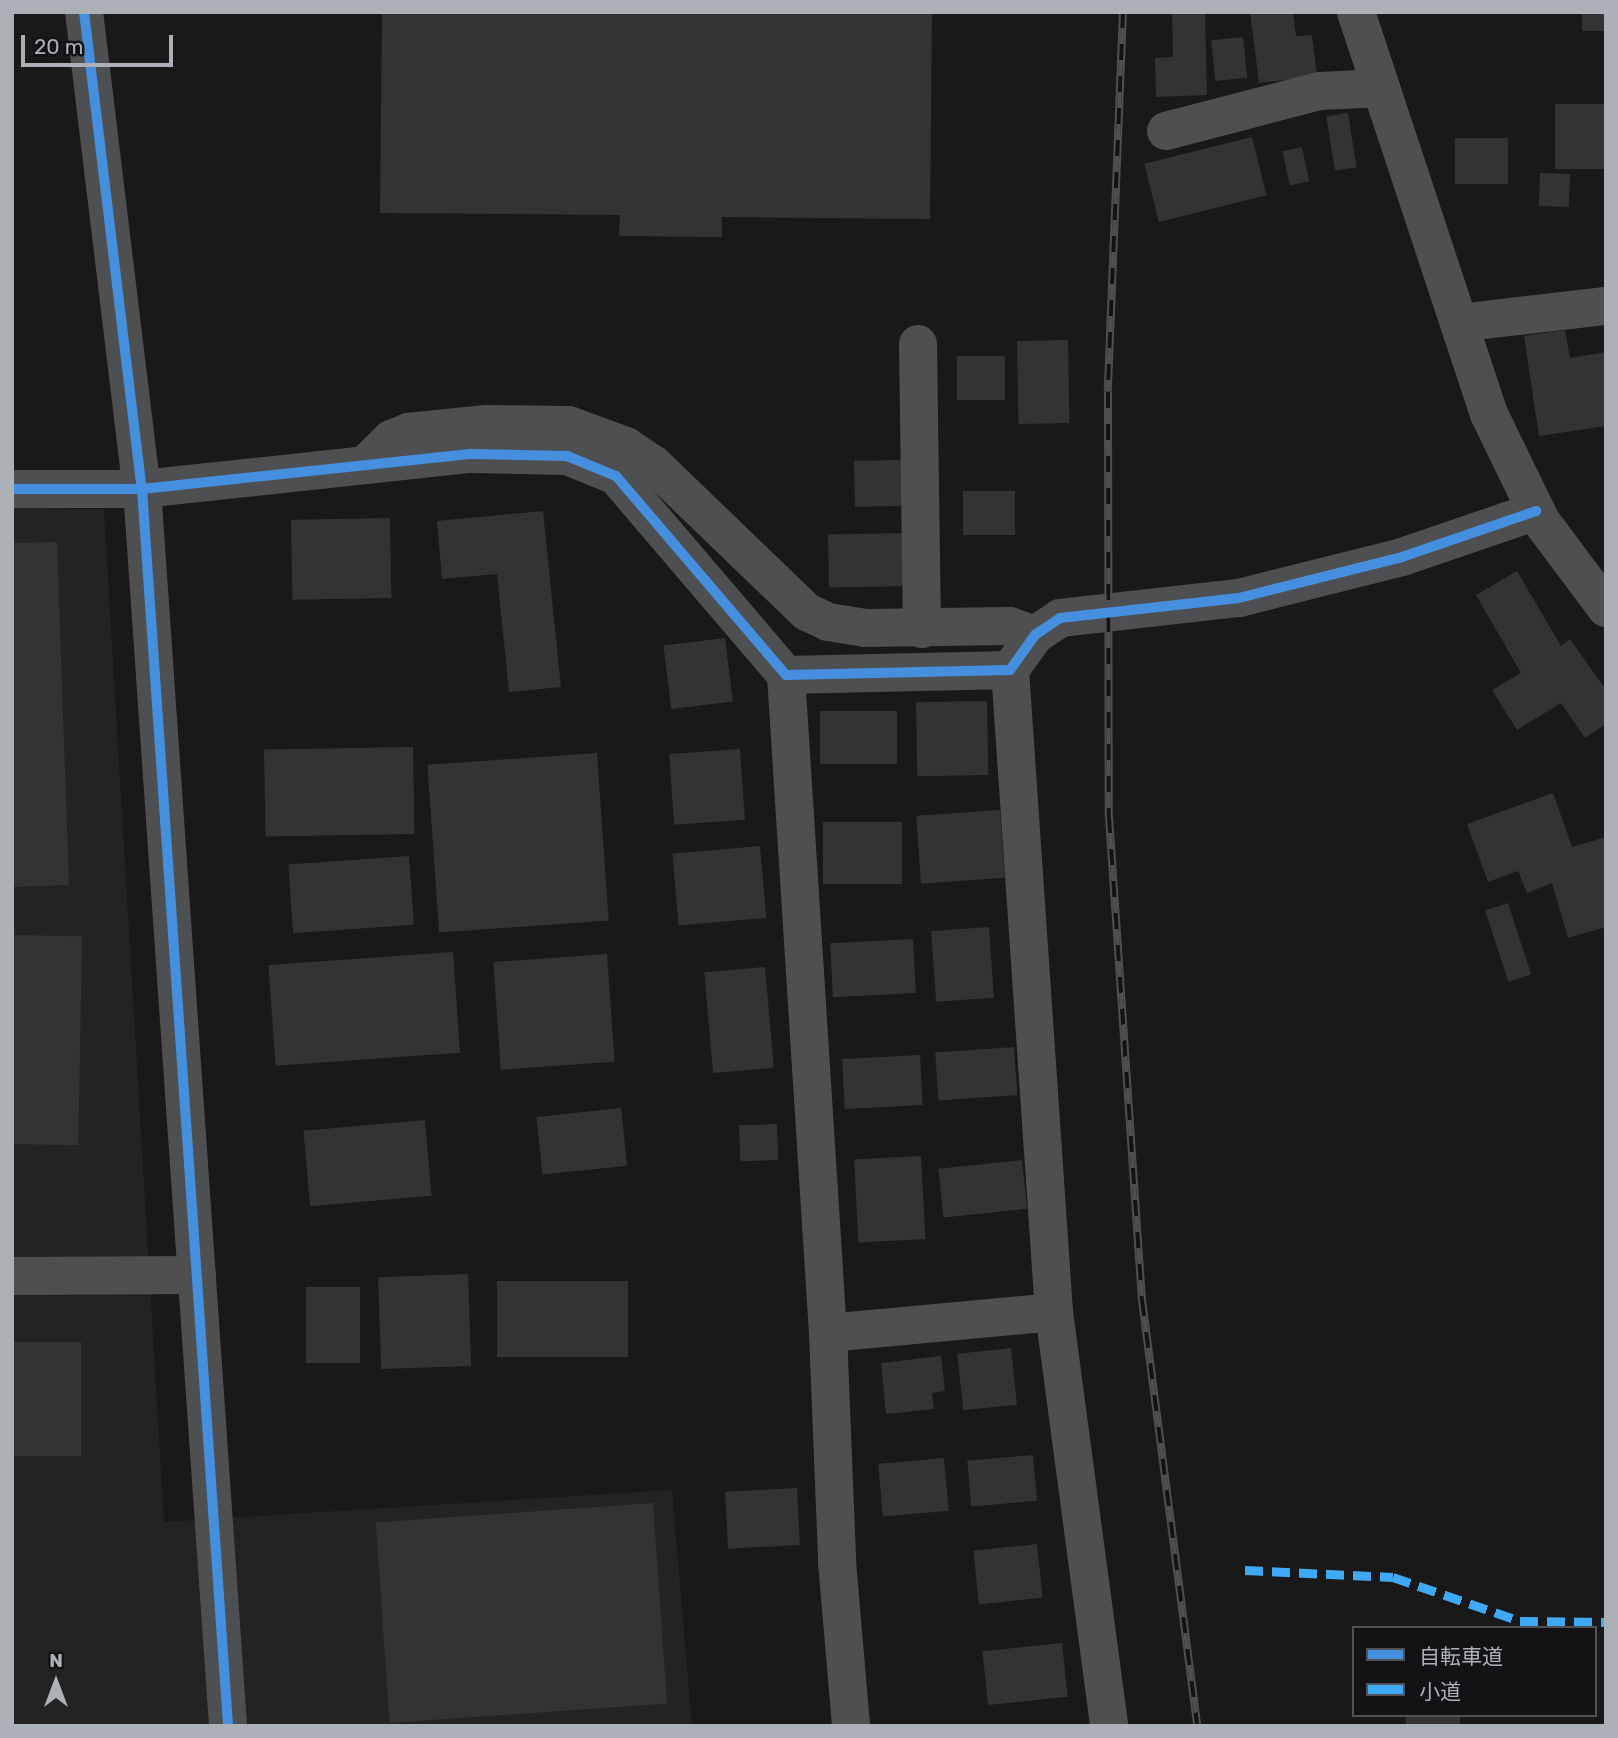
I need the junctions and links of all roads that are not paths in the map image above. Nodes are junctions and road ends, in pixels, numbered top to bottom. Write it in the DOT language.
graph roads {
  1 [pos="84,12"];
  2 [pos="1356,12"];
  3 [pos="1381,88"];
  4 [pos="1166,131"];
  5 [pos="1606,306"];
  6 [pos="1459,323"];
  7 [pos="918,344"];
  8 [pos="365,465"];
  9 [pos="12,489"];
  10 [pos="142,489"];
  11 [pos="1536,511"];
  12 [pos="1606,608"];
  13 [pos="922,629"];
  14 [pos="1035,635"];
  15 [pos="1010,670"];
  16 [pos="786,675"];
  17 [pos="197,1275"];
  18 [pos="12,1276"];
  19 [pos="1054,1312"];
  20 [pos="828,1334"];
  21 [pos="228,1726"];
  22 [pos="850,1726"];
  23 [pos="1109,1726"];
  1 -- 10 [label="street"];
  2 -- 3 [label="street"];
  3 -- 4 [label="street"];
  3 -- 6 [label="street"];
  5 -- 6 [label="street"];
  6 -- 11 [label="street"];
  7 -- 13 [label="street"];
  8 -- 10 [label="street"];
  8 -- 13 [label="street"];
  8 -- 16 [label="street"];
  9 -- 10 [label="street"];
  10 -- 17 [label="street"];
  11 -- 12 [label="street"];
  11 -- 14 [label="street"];
  13 -- 14 [label="street"];
  14 -- 15 [label="street"];
  15 -- 16 [label="street"];
  15 -- 19 [label="street"];
  16 -- 20 [label="street"];
  17 -- 18 [label="street"];
  17 -- 21 [label="street"];
  19 -- 20 [label="street"];
  19 -- 23 [label="street"];
  20 -- 22 [label="street"];
}
